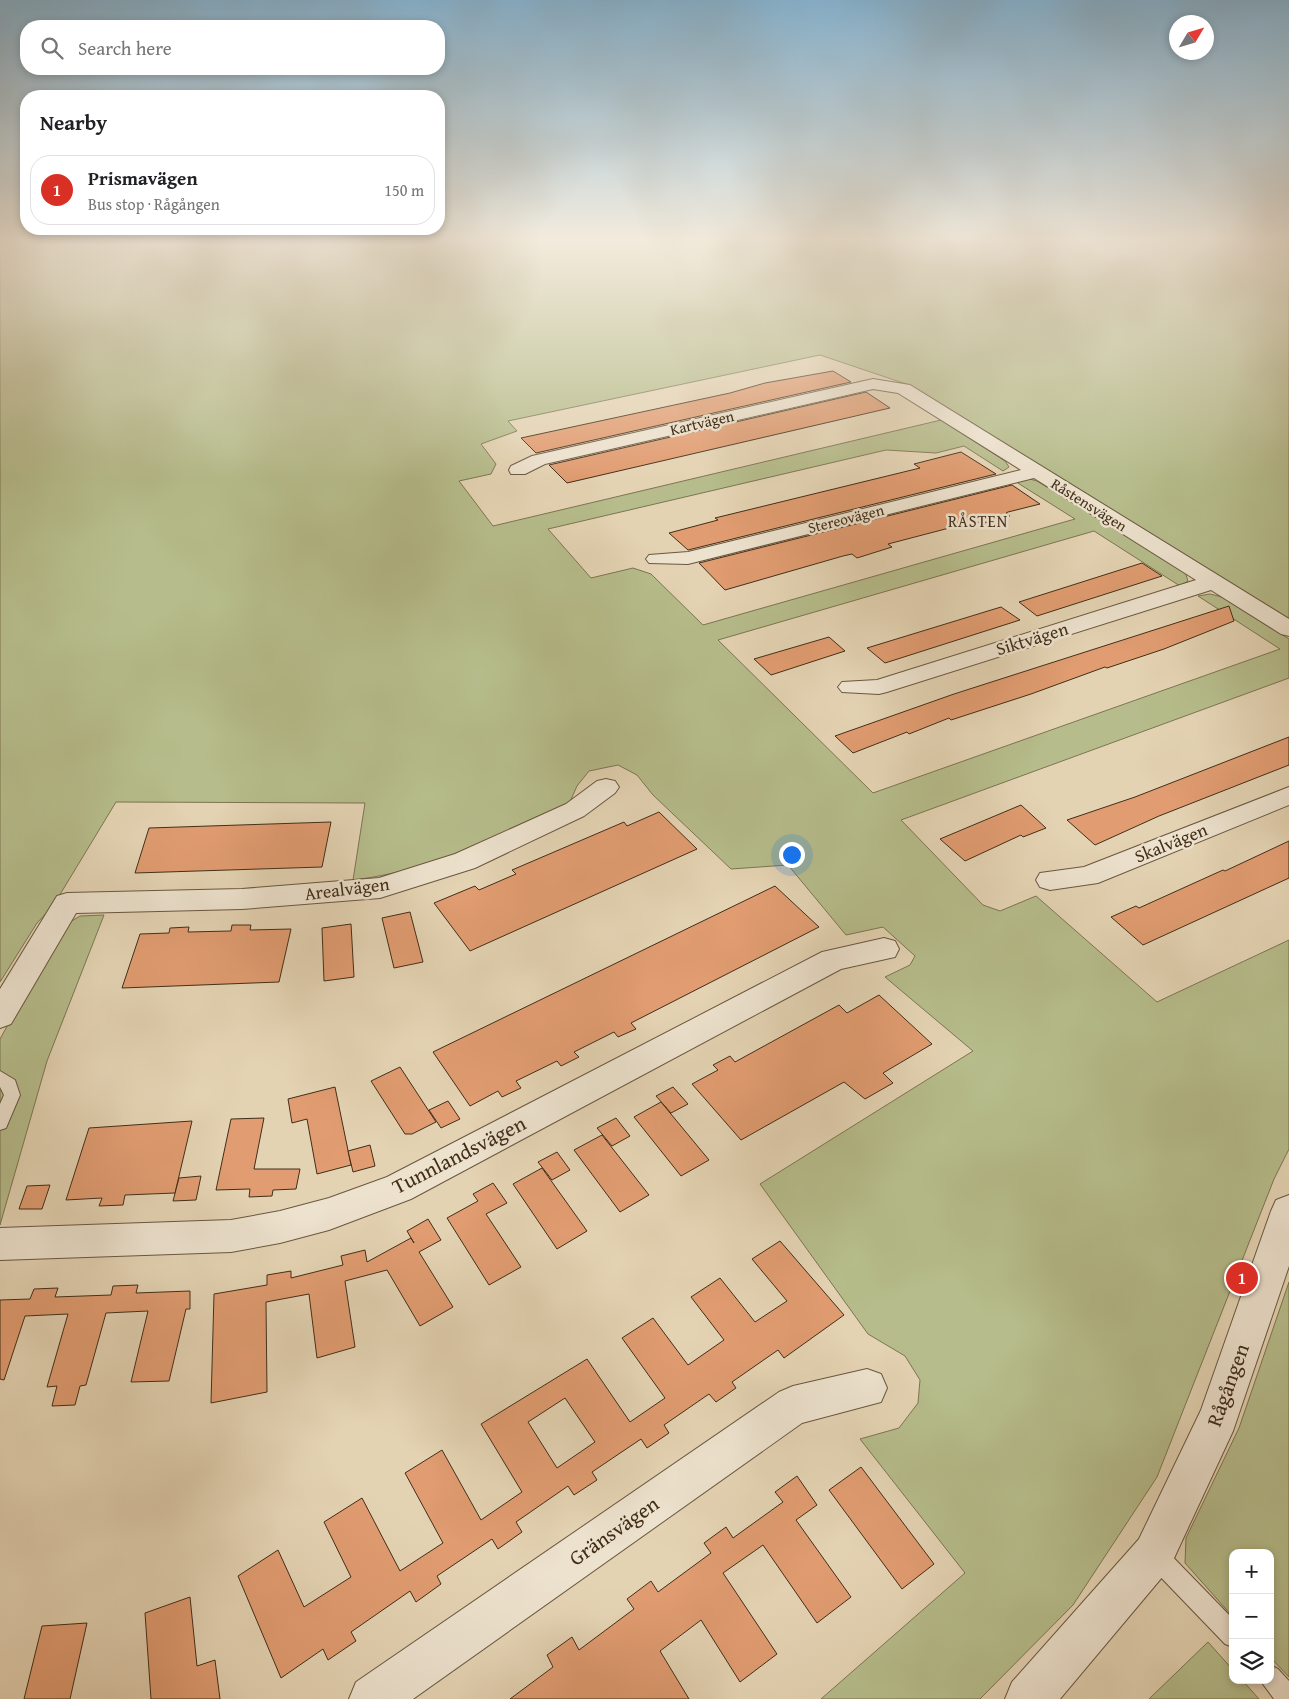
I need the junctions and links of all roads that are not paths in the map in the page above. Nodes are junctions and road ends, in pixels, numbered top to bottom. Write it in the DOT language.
graph roads {
  1 [pos="888,385"];
  2 [pos="518,470"];
  3 [pos="1036,472"];
  4 [pos="656,559"];
  5 [pos="1213,582"];
  6 [pos="1289,629"];
  7 [pos="850,687"];
  8 [pos="606,787"];
  9 [pos="1289,795"];
  10 [pos="1050,880"];
  11 [pos="884,950"];
  12 [pos="0,1016"];
  13 [pos="0,1078"];
  14 [pos="0,1124"];
  15 [pos="1289,1211"];
  16 [pos="0,1244"];
  17 [pos="867,1388"];
  18 [pos="1154,1554"];
  19 [pos="1229,1632"];
  20 [pos="1274,1681"];
  21 [pos="1289,1698"];
  22 [pos="373,1699"];
  23 [pos="1029,1699"];
  1 -- 2 [label="street, Kartvägen"];
  1 -- 3 [label="street, Råstensvägen"];
  3 -- 4 [label="street, Stereovägen"];
  3 -- 5 [label="street, Råstensvägen"];
  5 -- 6 [label="street, Råstensvägen"];
  5 -- 7 [label="street, Siktvägen"];
  8 -- 12 [label="street, Arealvägen"];
  9 -- 10 [label="street, Skalvägen"];
  11 -- 16 [label="street, Tunnlandsvägen"];
  13 -- 14 [label="lane"];
  15 -- 18 [label="street, Rågången"];
  17 -- 22 [label="street, Gränsvägen"];
  18 -- 19 [label="lane"];
  18 -- 23 [label="street, Rågången"];
  20 -- 21 [label="lane"];
}
